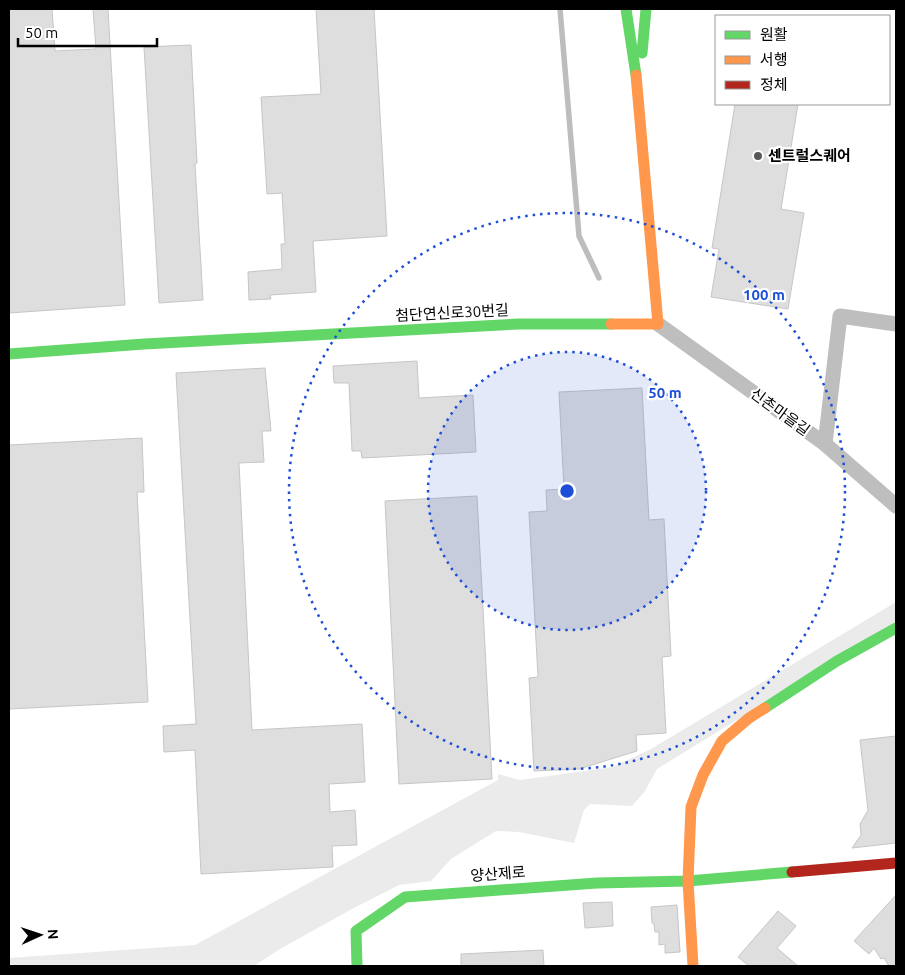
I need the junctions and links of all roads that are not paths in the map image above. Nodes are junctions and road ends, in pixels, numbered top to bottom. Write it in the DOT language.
graph roads {
  1 [pos="626,9"];
  2 [pos="646,9"];
  3 [pos="638,86"];
  4 [pos="658,324"];
  5 [pos="896,324"];
  6 [pos="9,354"];
  7 [pos="826,444"];
  8 [pos="896,506"];
  9 [pos="896,628"];
  10 [pos="896,863"];
  11 [pos="688,881"];
  12 [pos="357,966"];
  13 [pos="693,966"];
  1 -- 3 [label="street"];
  2 -- 3 [label="street"];
  3 -- 4 [label="street"];
  4 -- 6 [label="street, 첨단연신로30번길"];
  4 -- 7 [label="street, 신촌마을길"];
  5 -- 7 [label="street"];
  7 -- 8 [label="street, 신촌마을길"];
  9 -- 11 [label="street"];
  10 -- 11 [label="street, 양산제로"];
  11 -- 12 [label="street, 양산제로"];
  11 -- 13 [label="street"];
}
